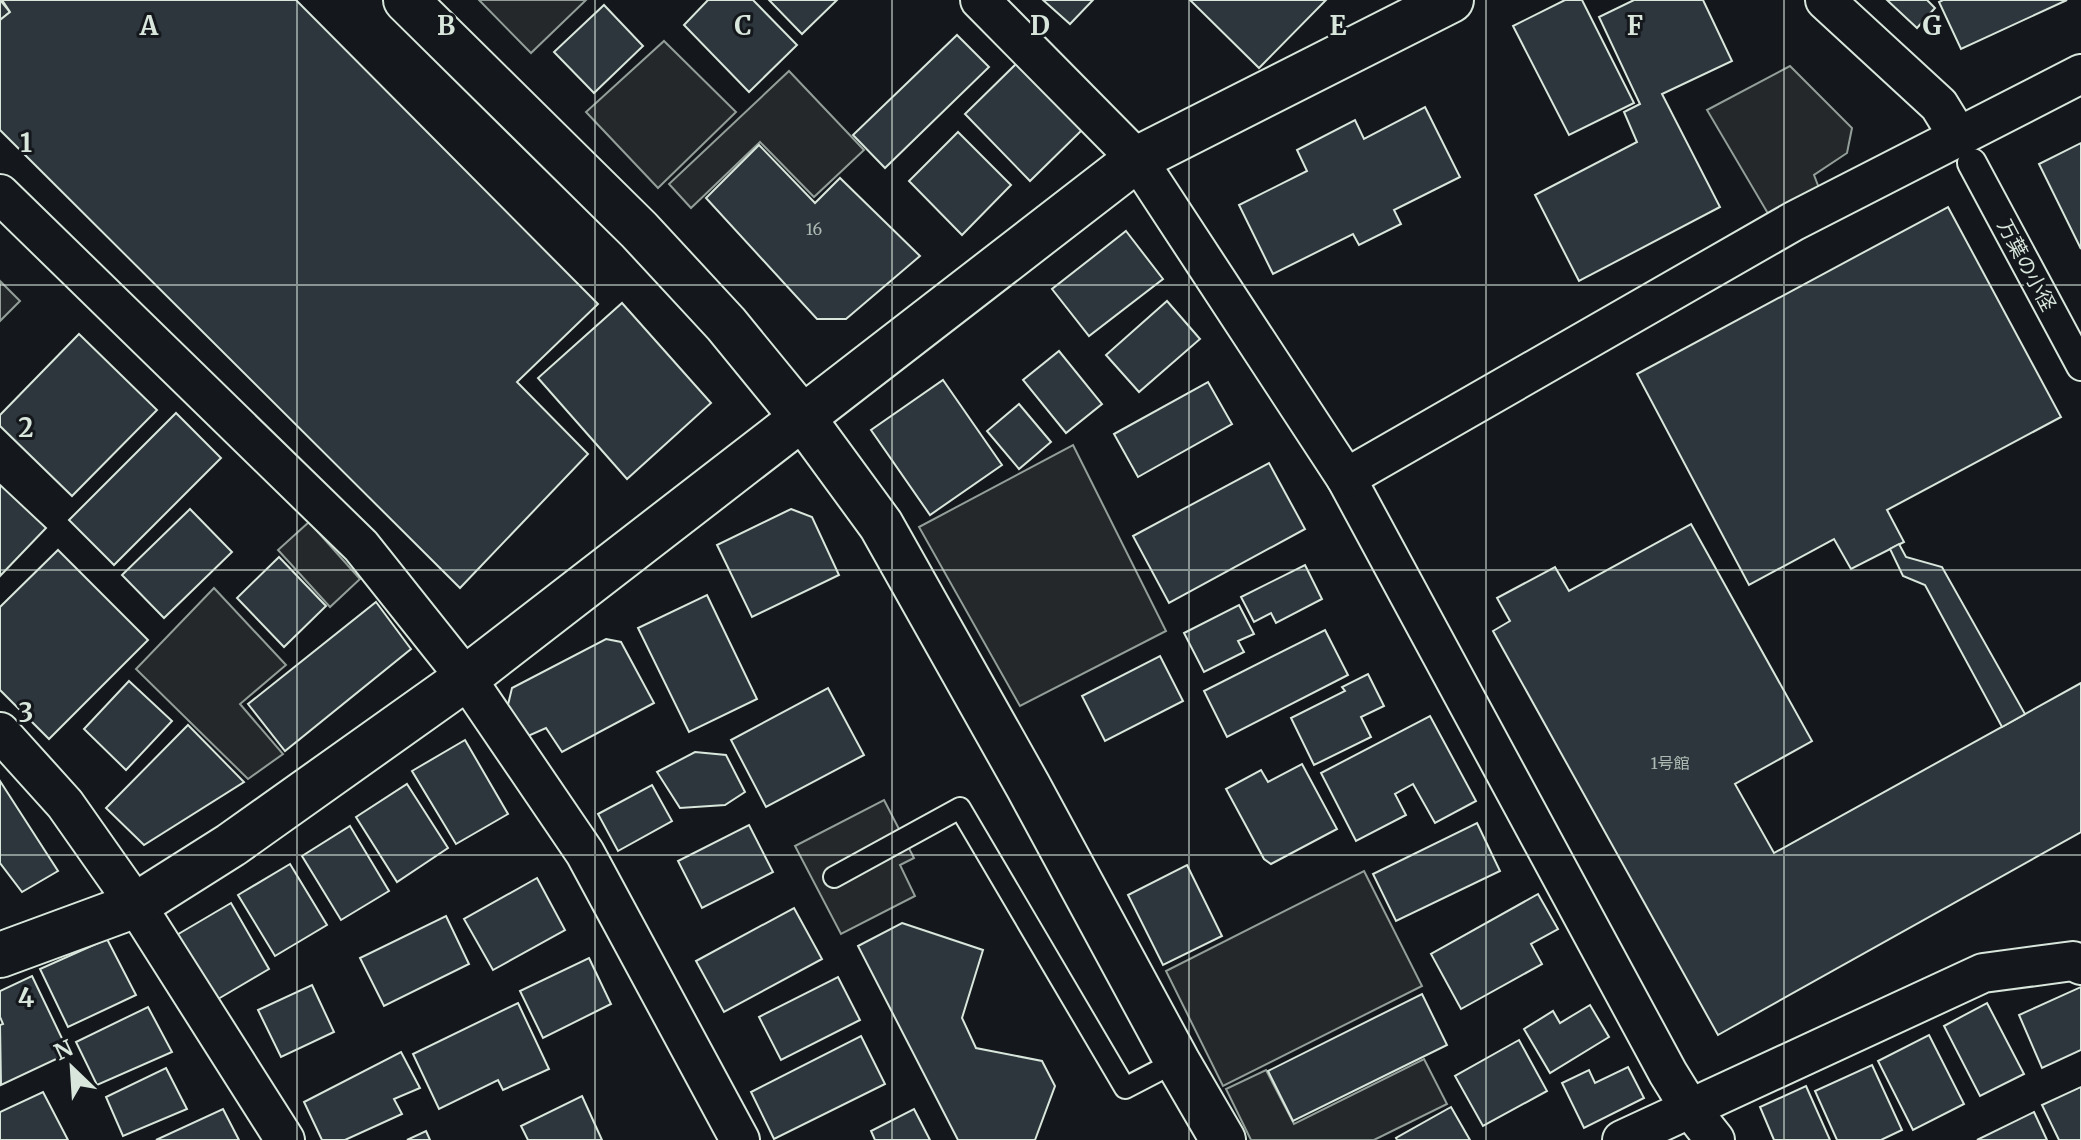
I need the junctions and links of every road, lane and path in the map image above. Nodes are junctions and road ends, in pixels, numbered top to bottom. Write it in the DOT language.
graph roads {
  1 [pos="406,0"];
  2 [pos="980,0"];
  3 [pos="1451,0"];
  4 [pos="1825,0"];
  5 [pos="2081,74"];
  6 [pos="1965,150"];
  7 [pos="1137,159"];
  8 [pos="0,194"];
  9 [pos="2081,366"];
  10 [pos="802,417"];
  11 [pos="1346,478"];
  12 [pos="466,678"];
  13 [pos="0,732"];
  14 [pos="834,877"];
  15 [pos="136,905"];
  16 [pos="0,955"];
  17 [pos="2081,965"];
  18 [pos="1177,1061"];
  19 [pos="1689,1107"];
  20 [pos="285,1140"];
  21 [pos="740,1140"];
  22 [pos="1223,1140"];
  23 [pos="1622,1140"];
  24 [pos="1715,1140"];
  1 -- 10 [label="street"];
  2 -- 7 [label="street"];
  3 -- 7 [label="street"];
  4 -- 6 [label="street"];
  5 -- 6 [label="street"];
  6 -- 9 [label="street, 万葉の小径"];
  6 -- 11 [label="street"];
  7 -- 10 [label="street"];
  7 -- 11 [label="street"];
  8 -- 12 [label="street"];
  10 -- 12 [label="street"];
  10 -- 18 [label="street"];
  11 -- 19 [label="street"];
  12 -- 15 [label="street"];
  12 -- 21 [label="street"];
  13 -- 15 [label="street"];
  14 -- 18 [label="lane"];
  15 -- 16 [label="street"];
  15 -- 20 [label="street"];
  17 -- 19 [label="street"];
  18 -- 22 [label="street"];
  19 -- 23 [label="street"];
  19 -- 24 [label="street"];
}
